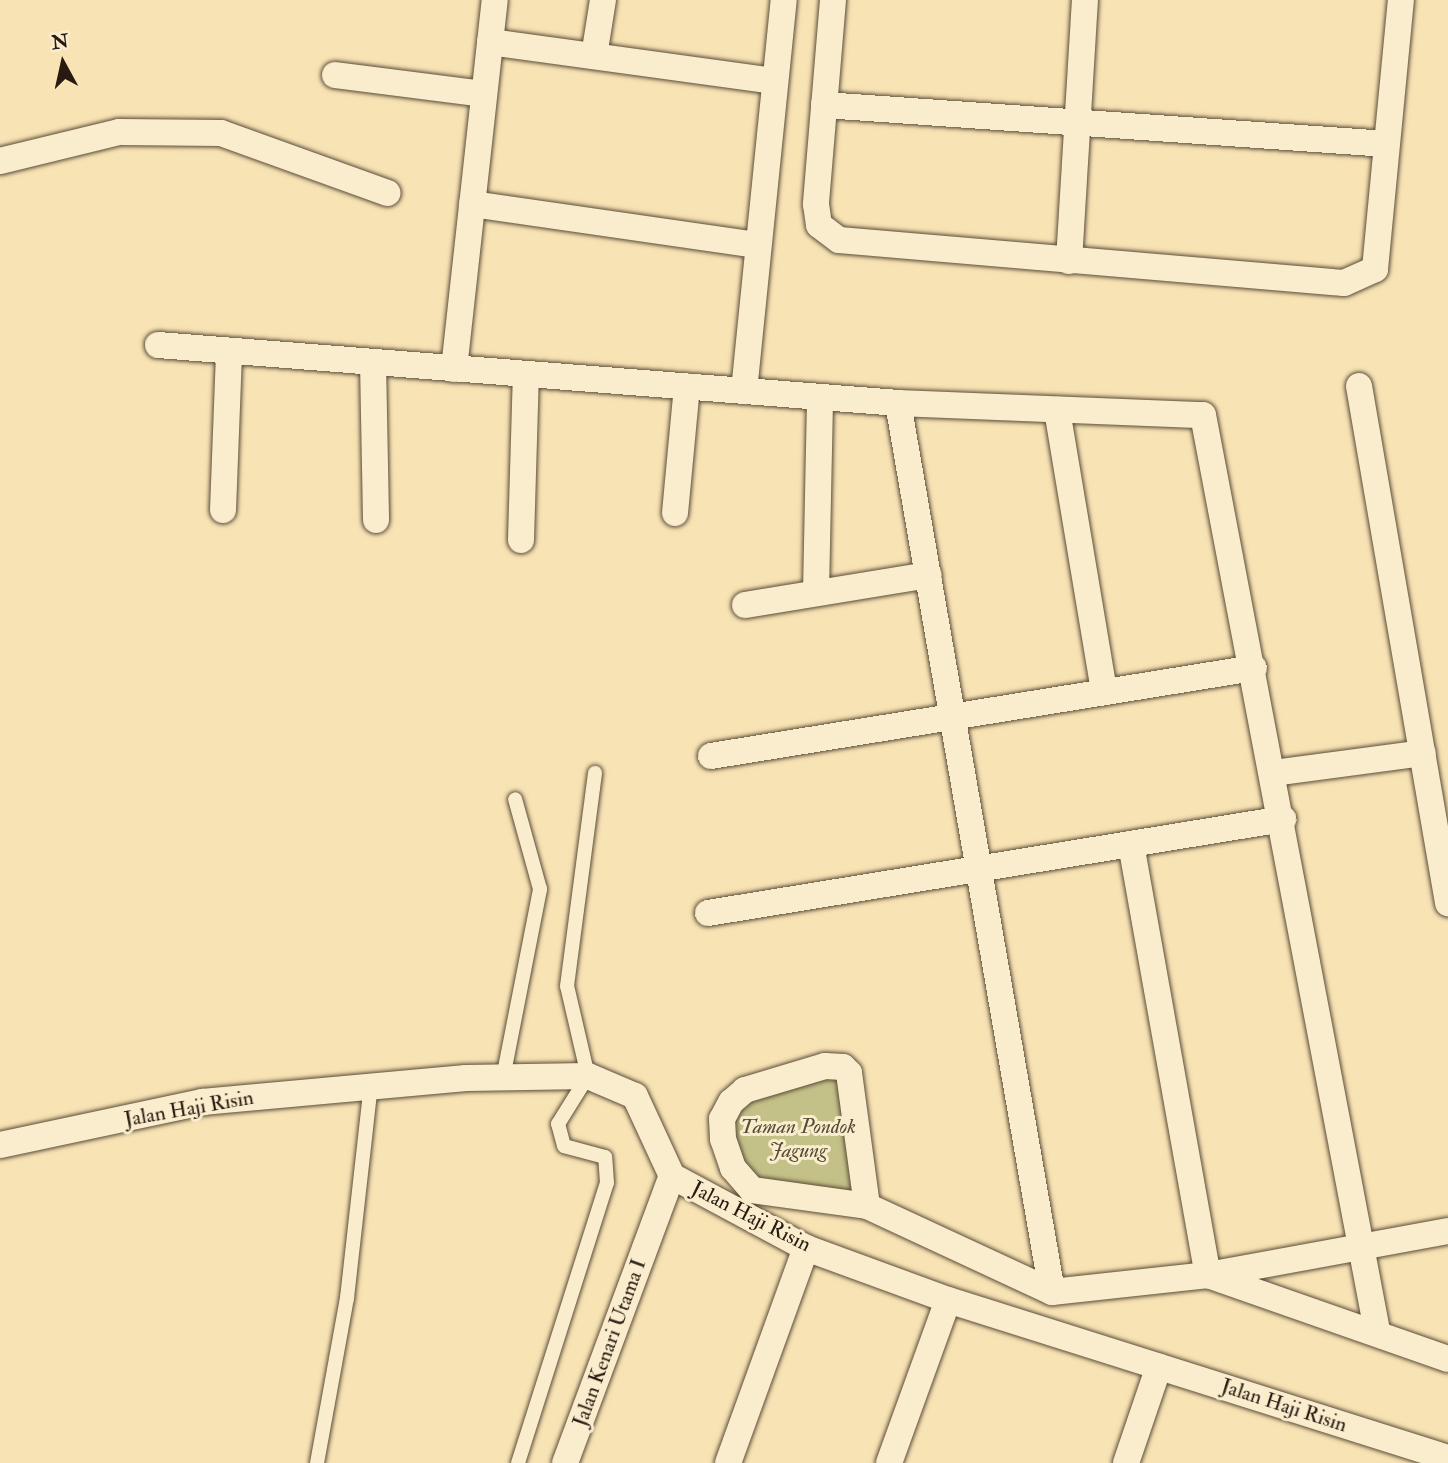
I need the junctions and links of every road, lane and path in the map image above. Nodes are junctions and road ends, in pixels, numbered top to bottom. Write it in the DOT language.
graph roads {
  1 [pos="495,0"];
  2 [pos="603,0"];
  3 [pos="784,0"];
  4 [pos="832,0"];
  5 [pos="1085,0"];
  6 [pos="1401,0"];
  7 [pos="490,42"];
  8 [pos="594,56"];
  9 [pos="335,75"];
  10 [pos="773,81"];
  11 [pos="484,94"];
  12 [pos="824,105"];
  13 [pos="1077,122"];
  14 [pos="1387,144"];
  15 [pos="0,161"];
  16 [pos="388,193"];
  17 [pos="472,204"];
  18 [pos="755,245"];
  19 [pos="1069,261"];
  20 [pos="158,345"];
  21 [pos="229,352"];
  22 [pos="373,362"];
  23 [pos="454,369"];
  24 [pos="526,374"];
  25 [pos="1359,386"];
  26 [pos="687,387"];
  27 [pos="744,391"];
  28 [pos="820,397"];
  29 [pos="898,404"];
  30 [pos="1057,410"];
  31 [pos="223,510"];
  32 [pos="675,513"];
  33 [pos="376,520"];
  34 [pos="521,540"];
  35 [pos="929,575"];
  36 [pos="816,592"];
  37 [pos="745,605"];
  38 [pos="1254,668"];
  39 [pos="1104,692"];
  40 [pos="954,717"];
  41 [pos="1423,753"];
  42 [pos="711,756"];
  43 [pos="596,773"];
  44 [pos="1274,773"];
  45 [pos="515,799"];
  46 [pos="1283,819"];
  47 [pos="1131,844"];
  48 [pos="980,869"];
  49 [pos="1448,903"];
  50 [pos="708,913"];
  51 [pos="588,1076"];
  52 [pos="503,1078"];
  53 [pos="371,1085"];
  54 [pos="0,1145"];
  55 [pos="672,1177"];
  56 [pos="867,1206"];
  57 [pos="1448,1231"];
  58 [pos="1365,1246"];
  59 [pos="806,1248"];
  60 [pos="1208,1275"];
  61 [pos="1052,1292"];
  62 [pos="948,1300"];
  63 [pos="1377,1331"];
  64 [pos="1448,1359"];
  65 [pos="1159,1366"];
  66 [pos="1448,1458"];
  67 [pos="317,1463"];
  68 [pos="518,1463"];
  69 [pos="565,1463"];
  70 [pos="728,1463"];
  71 [pos="889,1463"];
  72 [pos="1126,1463"];
  1 -- 7 [label="street"];
  2 -- 8 [label="street"];
  3 -- 10 [label="street"];
  4 -- 12 [label="street"];
  5 -- 13 [label="street"];
  6 -- 14 [label="street"];
  7 -- 8 [label="street"];
  7 -- 11 [label="street"];
  8 -- 10 [label="street"];
  9 -- 11 [label="street"];
  10 -- 18 [label="street"];
  11 -- 17 [label="street"];
  12 -- 13 [label="street"];
  12 -- 19 [label="street"];
  13 -- 14 [label="street"];
  13 -- 19 [label="street"];
  14 -- 19 [label="street"];
  15 -- 16 [label="street"];
  17 -- 18 [label="street"];
  17 -- 23 [label="street"];
  18 -- 27 [label="street"];
  20 -- 21 [label="street"];
  21 -- 22 [label="street"];
  21 -- 31 [label="street"];
  22 -- 23 [label="street"];
  22 -- 33 [label="street"];
  23 -- 24 [label="street"];
  24 -- 26 [label="street"];
  24 -- 34 [label="street"];
  25 -- 41 [label="street"];
  26 -- 27 [label="street"];
  26 -- 32 [label="street"];
  27 -- 28 [label="street"];
  28 -- 29 [label="street"];
  28 -- 36 [label="street"];
  29 -- 30 [label="street"];
  29 -- 35 [label="street"];
  30 -- 38 [label="street"];
  30 -- 39 [label="street"];
  35 -- 36 [label="street"];
  35 -- 40 [label="street"];
  36 -- 37 [label="street"];
  38 -- 39 [label="street"];
  38 -- 44 [label="street"];
  39 -- 40 [label="street"];
  40 -- 42 [label="street"];
  40 -- 48 [label="street"];
  41 -- 44 [label="street"];
  41 -- 49 [label="street"];
  43 -- 51 [label="lane"];
  44 -- 46 [label="street"];
  45 -- 52 [label="lane"];
  46 -- 47 [label="street"];
  46 -- 58 [label="street"];
  47 -- 48 [label="street"];
  47 -- 60 [label="street"];
  48 -- 50 [label="street"];
  48 -- 61 [label="street"];
  51 -- 52 [label="street, Jalan Haji Risin"];
  51 -- 55 [label="street, Jalan Haji Risin"];
  51 -- 68 [label="lane"];
  52 -- 53 [label="street, Jalan Haji Risin"];
  53 -- 54 [label="street, Jalan Haji Risin"];
  53 -- 67 [label="lane"];
  55 -- 59 [label="street, Jalan Haji Risin"];
  55 -- 69 [label="street, Jalan Kenari Utama I"];
  56 -- 56 [label="street"];
  56 -- 61 [label="street"];
  57 -- 58 [label="street"];
  58 -- 60 [label="street"];
  58 -- 63 [label="street"];
  59 -- 62 [label="street, Jalan Haji Risin"];
  59 -- 70 [label="street"];
  60 -- 61 [label="street"];
  60 -- 63 [label="street"];
  62 -- 65 [label="street, Jalan Haji Risin"];
  62 -- 71 [label="street"];
  63 -- 64 [label="street"];
  65 -- 66 [label="street, Jalan Haji Risin"];
  65 -- 72 [label="street"];
}
